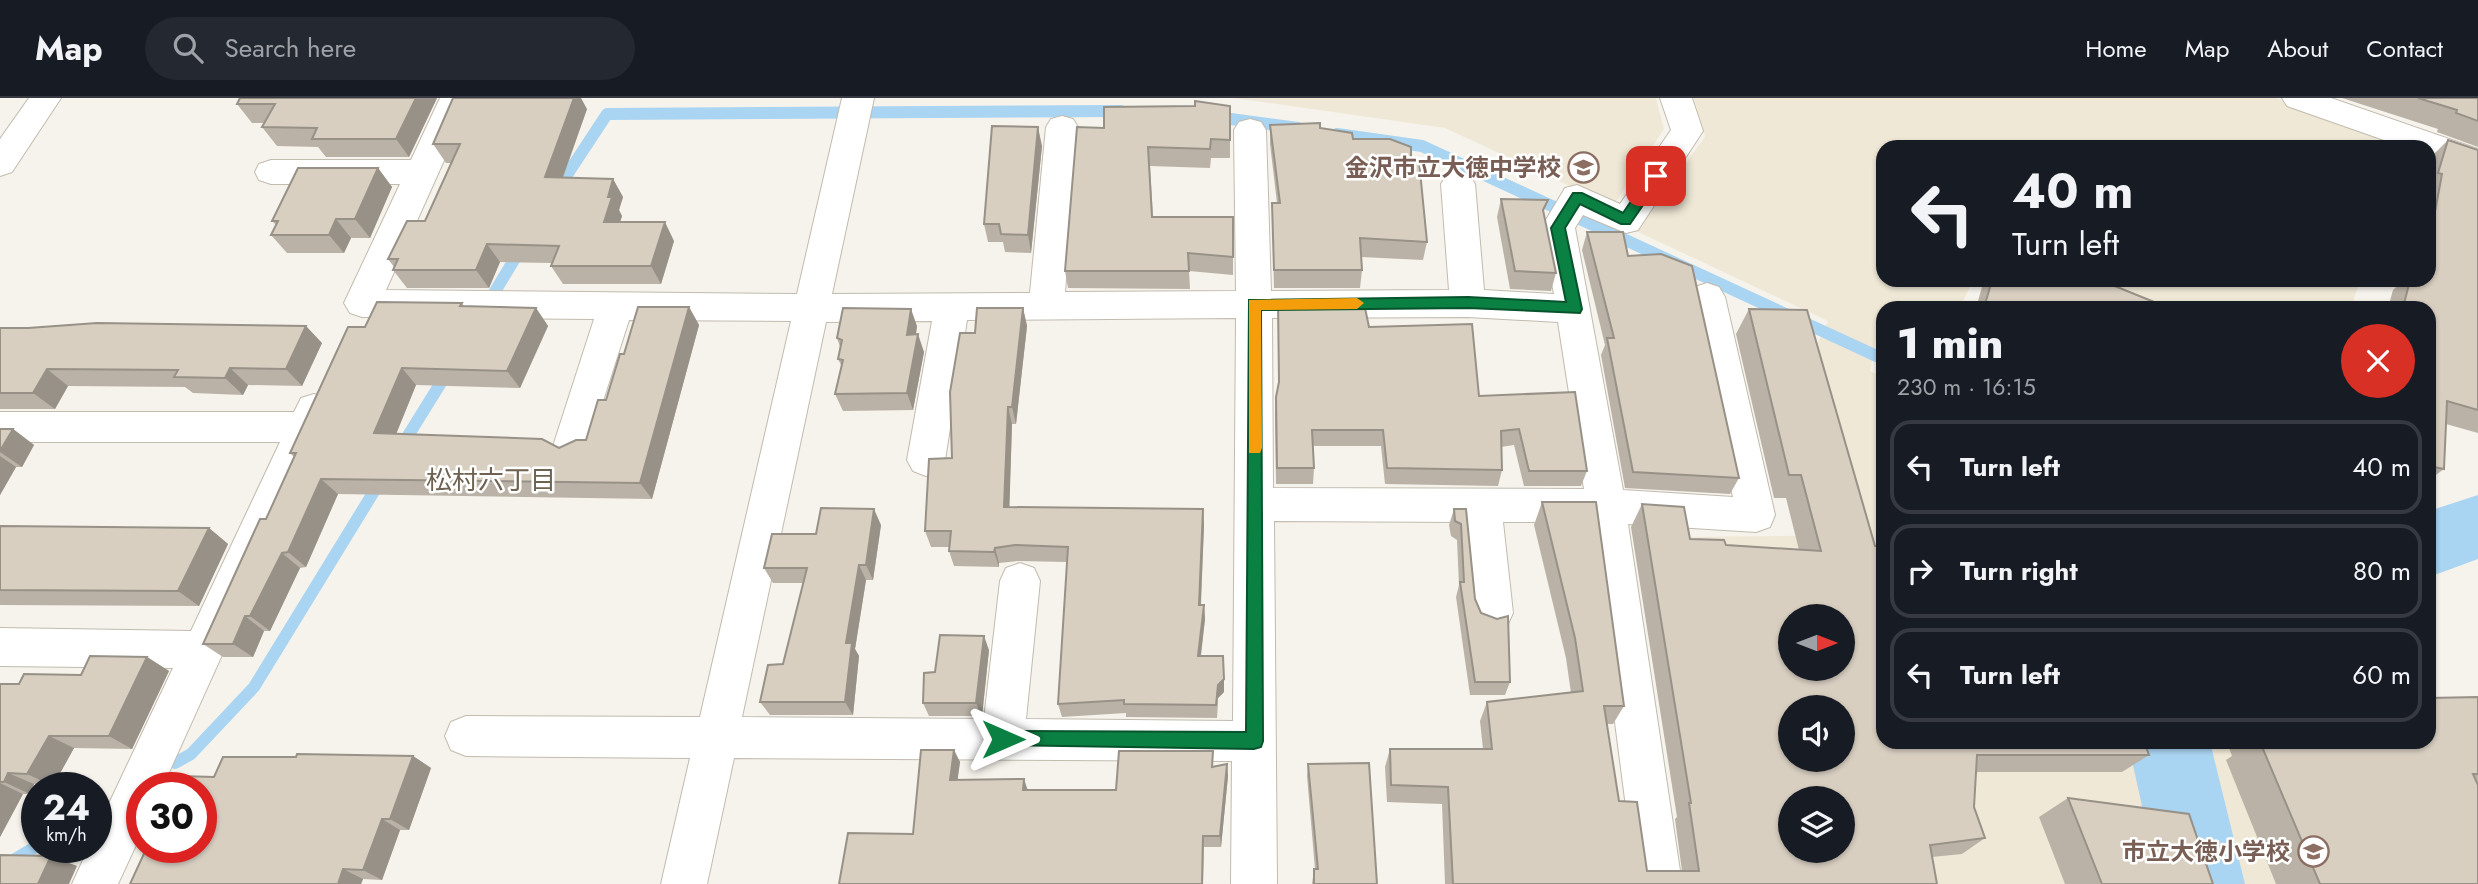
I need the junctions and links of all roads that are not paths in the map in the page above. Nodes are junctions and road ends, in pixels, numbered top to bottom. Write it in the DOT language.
graph roads {
  1 [pos="45,98"];
  2 [pos="456,98"];
  3 [pos="1676,98"];
  4 [pos="2298,98"];
  5 [pos="854,108"];
  6 [pos="1062,127"];
  7 [pos="1251,130"];
  8 [pos="2418,140"];
  9 [pos="2436,146"];
  10 [pos="2478,161"];
  11 [pos="0,164"];
  12 [pos="271,172"];
  13 [pos="422,172"];
  14 [pos="1458,184"];
  15 [pos="1707,297"];
  16 [pos="362,303"];
  17 [pos="1468,303"];
  18 [pos="1254,304"];
  19 [pos="616,306"];
  20 [pos="1046,306"];
  21 [pos="952,307"];
  22 [pos="810,308"];
  23 [pos="1574,309"];
  24 [pos="345,341"];
  25 [pos="328,378"];
  26 [pos="0,427"];
  27 [pos="306,427"];
  28 [pos="572,446"];
  29 [pos="926,460"];
  30 [pos="1254,504"];
  31 [pos="1482,506"];
  32 [pos="1606,506"];
  33 [pos="1020,581"];
  34 [pos="1493,613"];
  35 [pos="0,647"];
  36 [pos="202,650"];
  37 [pos="466,736"];
  38 [pos="716,738"];
  39 [pos="1003,739"];
  40 [pos="1254,741"];
  41 [pos="95,884"];
  42 [pos="684,884"];
  43 [pos="1255,884"];
  44 [pos="1659,884"];
  1 -- 11 [label="street"];
  2 -- 13 [label="street"];
  3 -- 23 [label="street"];
  4 -- 8 [label="street"];
  5 -- 22 [label="street"];
  6 -- 20 [label="street"];
  7 -- 18 [label="street"];
  9 -- 10 [label="street"];
  12 -- 13 [label="street"];
  13 -- 16 [label="street"];
  14 -- 17 [label="street"];
  15 -- 32 [label="street"];
  16 -- 19 [label="street"];
  16 -- 24 [label="street"];
  17 -- 18 [label="street"];
  17 -- 23 [label="street"];
  18 -- 20 [label="street"];
  18 -- 30 [label="street"];
  19 -- 22 [label="street"];
  19 -- 28 [label="street"];
  20 -- 21 [label="street"];
  21 -- 22 [label="street"];
  21 -- 29 [label="street"];
  22 -- 38 [label="street"];
  23 -- 32 [label="street"];
  25 -- 27 [label="street"];
  26 -- 27 [label="street"];
  27 -- 36 [label="street"];
  30 -- 31 [label="street"];
  30 -- 40 [label="street"];
  31 -- 32 [label="street"];
  31 -- 34 [label="street"];
  32 -- 44 [label="street"];
  33 -- 39 [label="street"];
  35 -- 36 [label="street"];
  36 -- 41 [label="street"];
  37 -- 38 [label="street"];
  38 -- 39 [label="street"];
  38 -- 42 [label="street"];
  39 -- 40 [label="street"];
  40 -- 43 [label="street"];
}
